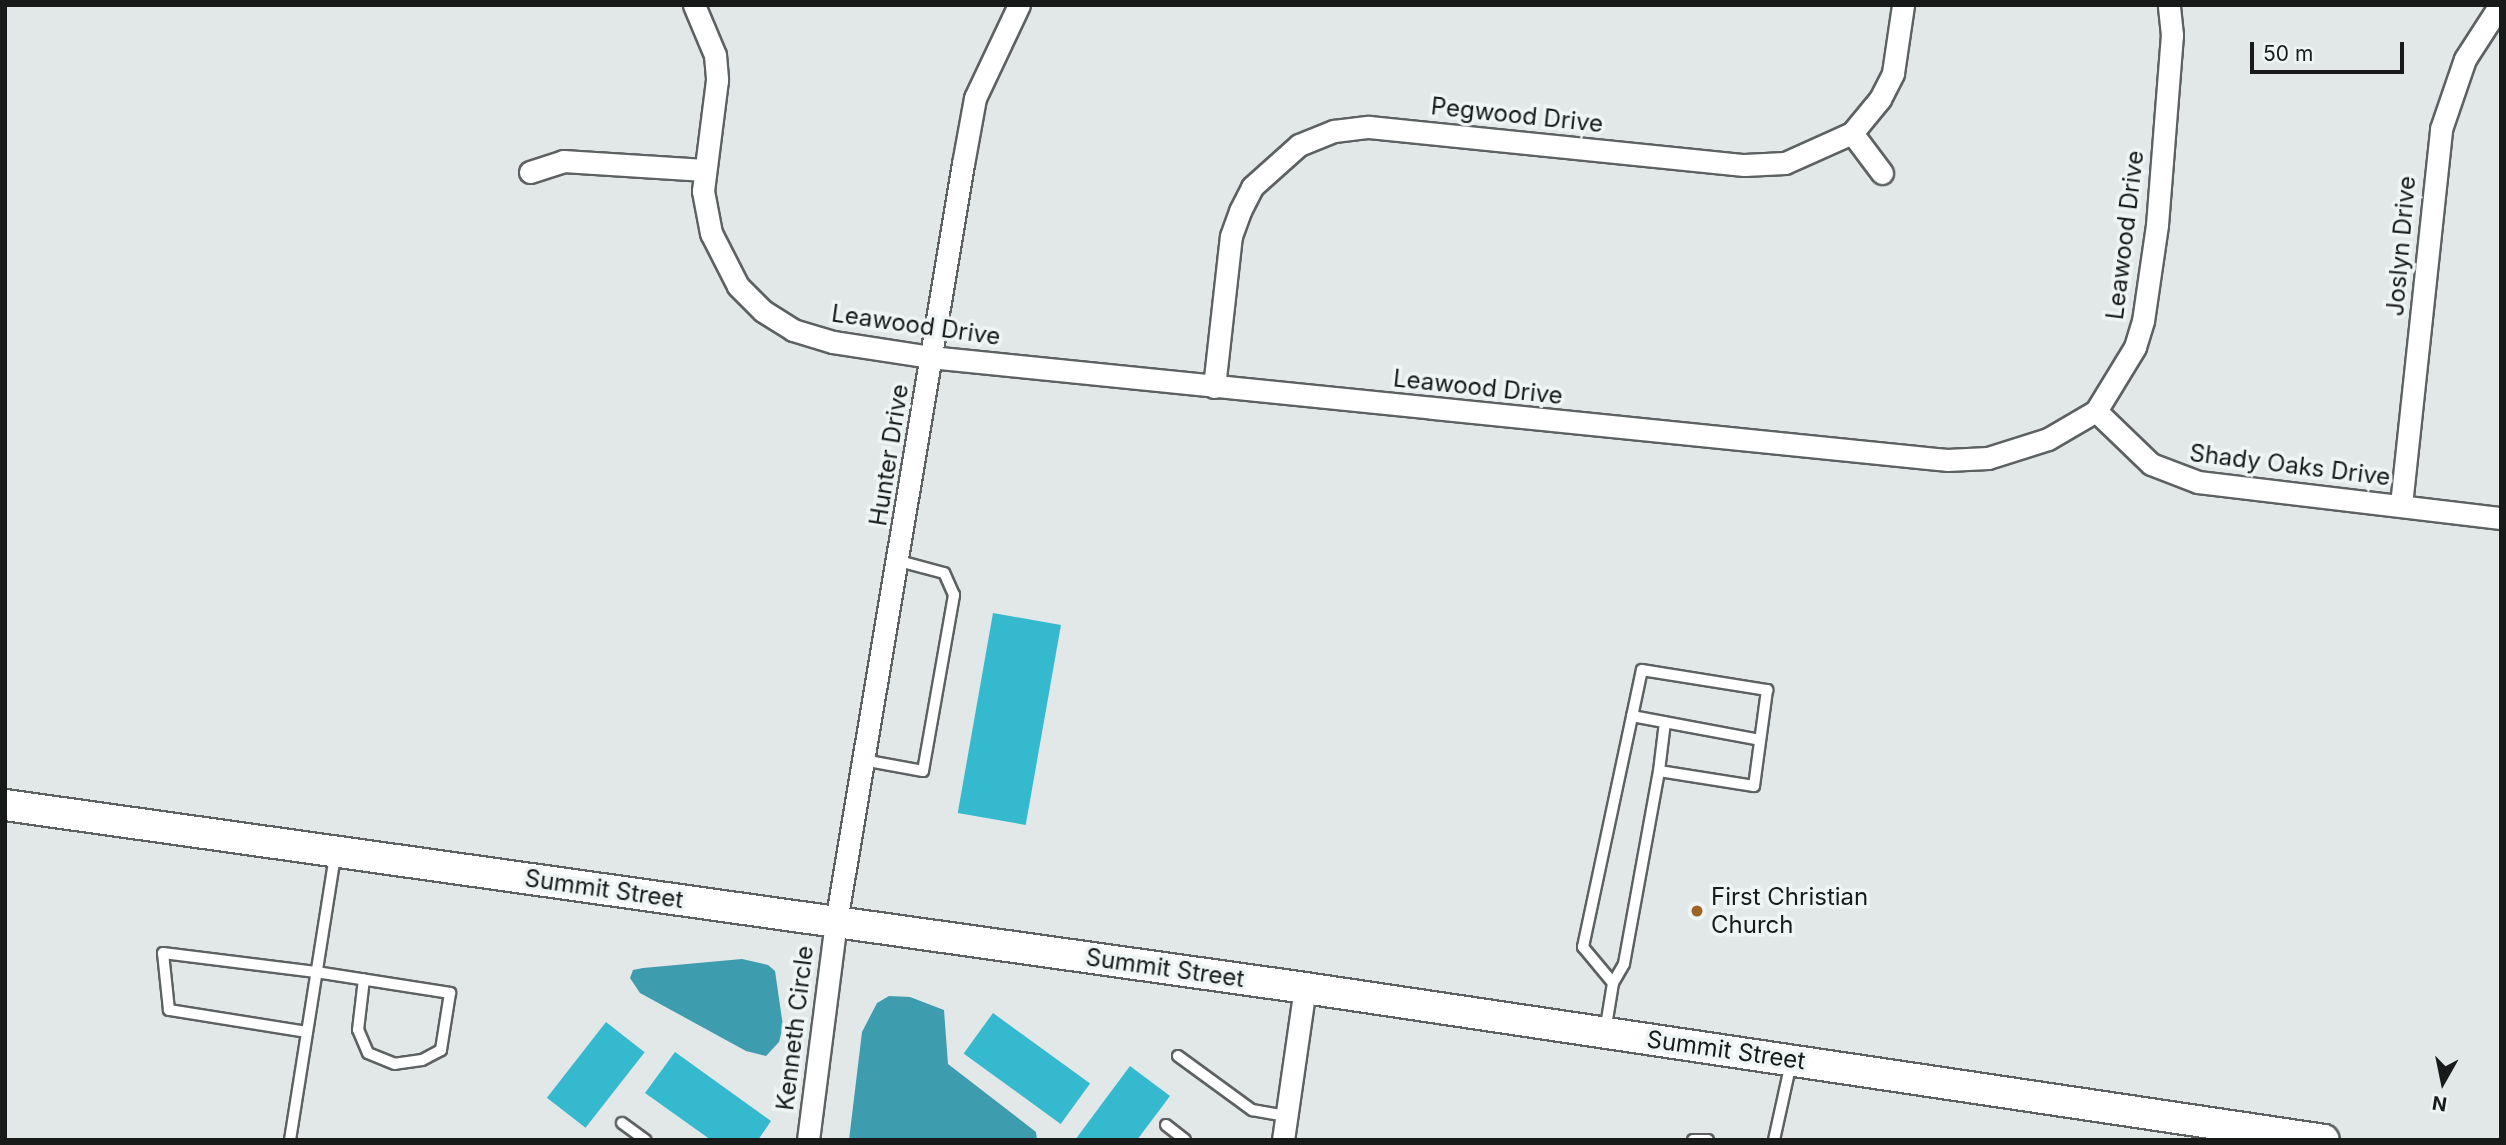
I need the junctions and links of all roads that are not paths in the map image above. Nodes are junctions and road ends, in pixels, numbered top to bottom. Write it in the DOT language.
graph roads {
  1 [pos="694,5"];
  2 [pos="1020,5"];
  3 [pos="1903,5"];
  4 [pos="2169,5"];
  5 [pos="2500,5"];
  6 [pos="1852,133"];
  7 [pos="705,170"];
  8 [pos="530,172"];
  9 [pos="1882,173"];
  10 [pos="930,357"];
  11 [pos="1214,387"];
  12 [pos="2096,411"];
  13 [pos="2401,505"];
  14 [pos="2501,518"];
  15 [pos="899,561"];
  16 [pos="1632,716"];
  17 [pos="1665,722"];
  18 [pos="1760,740"];
  19 [pos="863,760"];
  20 [pos="1659,771"];
  21 [pos="5,805"];
  22 [pos="335,852"];
  23 [pos="836,922"];
  24 [pos="316,972"];
  25 [pos="364,979"];
  26 [pos="1613,983"];
  27 [pos="1305,988"];
  28 [pos="307,1032"];
  29 [pos="1605,1032"];
  30 [pos="1178,1056"];
  31 [pos="1792,1060"];
  32 [pos="1287,1116"];
  33 [pos="622,1123"];
  34 [pos="1166,1125"];
  35 [pos="290,1140"];
  36 [pos="645,1140"];
  37 [pos="808,1140"];
  38 [pos="1185,1140"];
  39 [pos="1283,1140"];
  40 [pos="1693,1140"];
  41 [pos="1708,1140"];
  42 [pos="1773,1140"];
  43 [pos="2324,1140"];
  1 -- 7 [label="street, Leawood Drive"];
  2 -- 10 [label="street, Hunter Drive"];
  3 -- 6 [label="street, Pegwood Drive"];
  4 -- 12 [label="street, Leawood Drive"];
  5 -- 13 [label="street, Joslyn Drive"];
  6 -- 9 [label="street"];
  6 -- 11 [label="street, Pegwood Drive"];
  7 -- 8 [label="street"];
  7 -- 10 [label="street, Leawood Drive"];
  10 -- 11 [label="street, Leawood Drive"];
  10 -- 15 [label="street, Hunter Drive"];
  11 -- 12 [label="street, Leawood Drive"];
  12 -- 13 [label="street, Shady Oaks Drive"];
  13 -- 14 [label="street, Shady Oaks Drive"];
  15 -- 19 [label="street, Hunter Drive"];
  15 -- 19 [label="lane"];
  16 -- 17 [label="lane"];
  16 -- 18 [label="lane"];
  16 -- 26 [label="lane"];
  17 -- 18 [label="lane"];
  17 -- 20 [label="lane"];
  18 -- 20 [label="lane"];
  19 -- 23 [label="street, Hunter Drive"];
  20 -- 26 [label="lane"];
  21 -- 22 [label="main road, Summit Street"];
  22 -- 23 [label="main road, Summit Street"];
  22 -- 24 [label="lane"];
  23 -- 27 [label="main road, Summit Street"];
  23 -- 37 [label="street, Kenneth Circle"];
  24 -- 25 [label="lane"];
  24 -- 28 [label="lane"];
  24 -- 28 [label="lane"];
  25 -- 25 [label="lane"];
  26 -- 29 [label="lane"];
  27 -- 29 [label="main road, Summit Street"];
  27 -- 32 [label="street"];
  28 -- 35 [label="lane"];
  29 -- 31 [label="main road, Summit Street"];
  30 -- 32 [label="lane"];
  31 -- 42 [label="lane"];
  31 -- 43 [label="main road, Summit Street"];
  32 -- 39 [label="street"];
  33 -- 36 [label="lane"];
  34 -- 38 [label="lane"];
  40 -- 41 [label="lane"];
}
